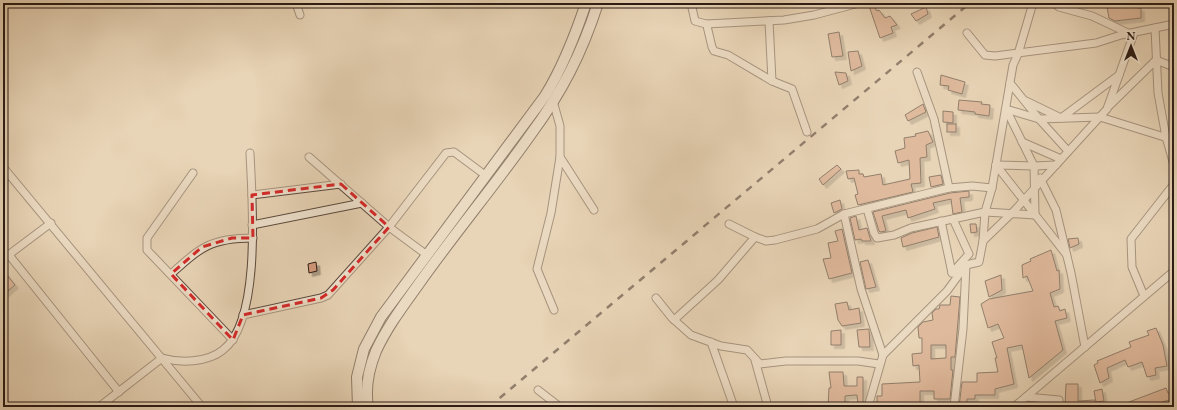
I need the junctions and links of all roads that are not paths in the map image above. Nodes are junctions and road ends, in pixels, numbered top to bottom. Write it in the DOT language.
graph roads {
  1 [pos="296,3"];
  2 [pos="586,3"];
  3 [pos="598,3"];
  4 [pos="691,3"];
  5 [pos="859,3"];
  6 [pos="1033,3"];
  7 [pos="1054,3"];
  8 [pos="300,15"];
  9 [pos="769,21"];
  10 [pos="706,24"];
  11 [pos="1174,24"];
  12 [pos="1155,28"];
  13 [pos="967,33"];
  14 [pos="1131,33"];
  15 [pos="1018,54"];
  16 [pos="1156,60"];
  17 [pos="1174,67"];
  18 [pos="917,72"];
  19 [pos="1119,76"];
  20 [pos="772,81"];
  21 [pos="1010,82"];
  22 [pos="1024,100"];
  23 [pos="552,101"];
  24 [pos="1006,109"];
  25 [pos="1107,109"];
  26 [pos="1100,117"];
  27 [pos="1061,118"];
  28 [pos="1039,119"];
  29 [pos="807,132"];
  30 [pos="1170,140"];
  31 [pos="1022,142"];
  32 [pos="1068,151"];
  33 [pos="250,154"];
  34 [pos="309,157"];
  35 [pos="560,157"];
  36 [pos="1058,162"];
  37 [pos="996,165"];
  38 [pos="1174,165"];
  39 [pos="1034,166"];
  40 [pos="3,167"];
  41 [pos="193,173"];
  42 [pos="485,175"];
  43 [pos="1041,180"];
  44 [pos="341,184"];
  45 [pos="1174,184"];
  46 [pos="949,188"];
  47 [pos="992,188"];
  48 [pos="1034,188"];
  49 [pos="252,195"];
  50 [pos="1024,200"];
  51 [pos="362,203"];
  52 [pos="867,208"];
  53 [pos="594,210"];
  54 [pos="985,212"];
  55 [pos="844,214"];
  56 [pos="1010,214"];
  57 [pos="1035,215"];
  58 [pos="953,219"];
  59 [pos="941,221"];
  60 [pos="50,223"];
  61 [pos="729,224"];
  62 [pos="252,225"];
  63 [pos="390,227"];
  64 [pos="754,237"];
  65 [pos="252,238"];
  66 [pos="983,241"];
  67 [pos="427,255"];
  68 [pos="1067,256"];
  69 [pos="6,257"];
  70 [pos="966,265"];
  71 [pos="1174,271"];
  72 [pos="171,274"];
  73 [pos="1144,296"];
  74 [pos="656,298"];
  75 [pos="554,310"];
  76 [pos="243,315"];
  77 [pos="674,320"];
  78 [pos="233,340"];
  79 [pos="711,342"];
  80 [pos="1085,347"];
  81 [pos="883,355"];
  82 [pos="162,358"];
  83 [pos="755,360"];
  84 [pos="879,364"];
  85 [pos="538,390"];
  86 [pos="119,392"];
  87 [pos="1026,397"];
  88 [pos="99,407"];
  89 [pos="202,407"];
  90 [pos="358,407"];
  91 [pos="368,407"];
  92 [pos="560,407"];
  93 [pos="734,407"];
  94 [pos="768,407"];
  95 [pos="868,407"];
  96 [pos="954,407"];
  97 [pos="1014,407"];
  98 [pos="1059,407"];
  1 -- 8 [label="street"];
  2 -- 42 [label="main road"];
  3 -- 23 [label="main road"];
  4 -- 10 [label="street"];
  5 -- 9 [label="street"];
  6 -- 15 [label="street"];
  7 -- 14 [label="street"];
  9 -- 10 [label="street"];
  9 -- 20 [label="street"];
  10 -- 20 [label="street"];
  11 -- 12 [label="street"];
  12 -- 14 [label="street"];
  12 -- 16 [label="street"];
  13 -- 15 [label="street"];
  14 -- 15 [label="street"];
  14 -- 19 [label="street"];
  15 -- 21 [label="street"];
  16 -- 17 [label="street"];
  16 -- 25 [label="street"];
  16 -- 30 [label="street"];
  18 -- 46 [label="street"];
  19 -- 25 [label="street"];
  19 -- 27 [label="street"];
  20 -- 29 [label="street"];
  21 -- 22 [label="street"];
  21 -- 24 [label="street"];
  22 -- 27 [label="street"];
  22 -- 28 [label="street"];
  23 -- 35 [label="street"];
  23 -- 91 [label="main road"];
  24 -- 28 [label="street"];
  24 -- 31 [label="street"];
  24 -- 37 [label="street"];
  25 -- 26 [label="street"];
  26 -- 27 [label="street"];
  26 -- 30 [label="street"];
  26 -- 32 [label="street"];
  27 -- 28 [label="street"];
  28 -- 32 [label="street"];
  30 -- 38 [label="street"];
  31 -- 36 [label="street"];
  31 -- 39 [label="street"];
  32 -- 36 [label="street"];
  33 -- 49 [label="street"];
  34 -- 44 [label="street"];
  35 -- 53 [label="street"];
  35 -- 75 [label="street"];
  36 -- 39 [label="street"];
  36 -- 43 [label="street"];
  37 -- 39 [label="street"];
  37 -- 47 [label="street"];
  37 -- 50 [label="street"];
  39 -- 43 [label="street"];
  39 -- 48 [label="street"];
  40 -- 60 [label="street"];
  41 -- 72 [label="street"];
  42 -- 63 [label="street"];
  42 -- 67 [label="main road"];
  43 -- 48 [label="street"];
  43 -- 68 [label="street"];
  44 -- 49 [label="street"];
  44 -- 51 [label="street"];
  45 -- 73 [label="street"];
  46 -- 47 [label="street"];
  46 -- 52 [label="street"];
  47 -- 54 [label="street"];
  48 -- 50 [label="street"];
  48 -- 57 [label="street"];
  49 -- 62 [label="street"];
  50 -- 56 [label="street"];
  50 -- 57 [label="street"];
  51 -- 62 [label="street"];
  51 -- 63 [label="street"];
  52 -- 55 [label="street"];
  52 -- 59 [label="street"];
  54 -- 56 [label="street"];
  54 -- 58 [label="street"];
  54 -- 66 [label="street"];
  55 -- 64 [label="street"];
  55 -- 81 [label="street"];
  56 -- 57 [label="street"];
  56 -- 66 [label="street"];
  57 -- 68 [label="street"];
  58 -- 59 [label="street"];
  58 -- 59 [label="street"];
  60 -- 69 [label="street"];
  60 -- 82 [label="street"];
  61 -- 64 [label="street"];
  62 -- 65 [label="street"];
  63 -- 67 [label="street"];
  63 -- 76 [label="street"];
  64 -- 77 [label="street"];
  65 -- 72 [label="street"];
  65 -- 76 [label="street"];
  66 -- 70 [label="street"];
  67 -- 90 [label="main road"];
  68 -- 80 [label="street"];
  69 -- 86 [label="street"];
  70 -- 81 [label="street"];
  70 -- 96 [label="street"];
  71 -- 73 [label="street"];
  72 -- 78 [label="street"];
  73 -- 80 [label="street"];
  74 -- 77 [label="street"];
  76 -- 78 [label="street"];
  77 -- 79 [label="street"];
  78 -- 82 [label="street"];
  79 -- 83 [label="street"];
  79 -- 93 [label="street"];
  80 -- 87 [label="street"];
  81 -- 84 [label="street"];
  82 -- 86 [label="street"];
  82 -- 89 [label="street"];
  83 -- 84 [label="street"];
  83 -- 94 [label="street"];
  84 -- 95 [label="street"];
  85 -- 92 [label="street"];
  86 -- 88 [label="street"];
  87 -- 97 [label="street"];
  87 -- 98 [label="street"];
}
